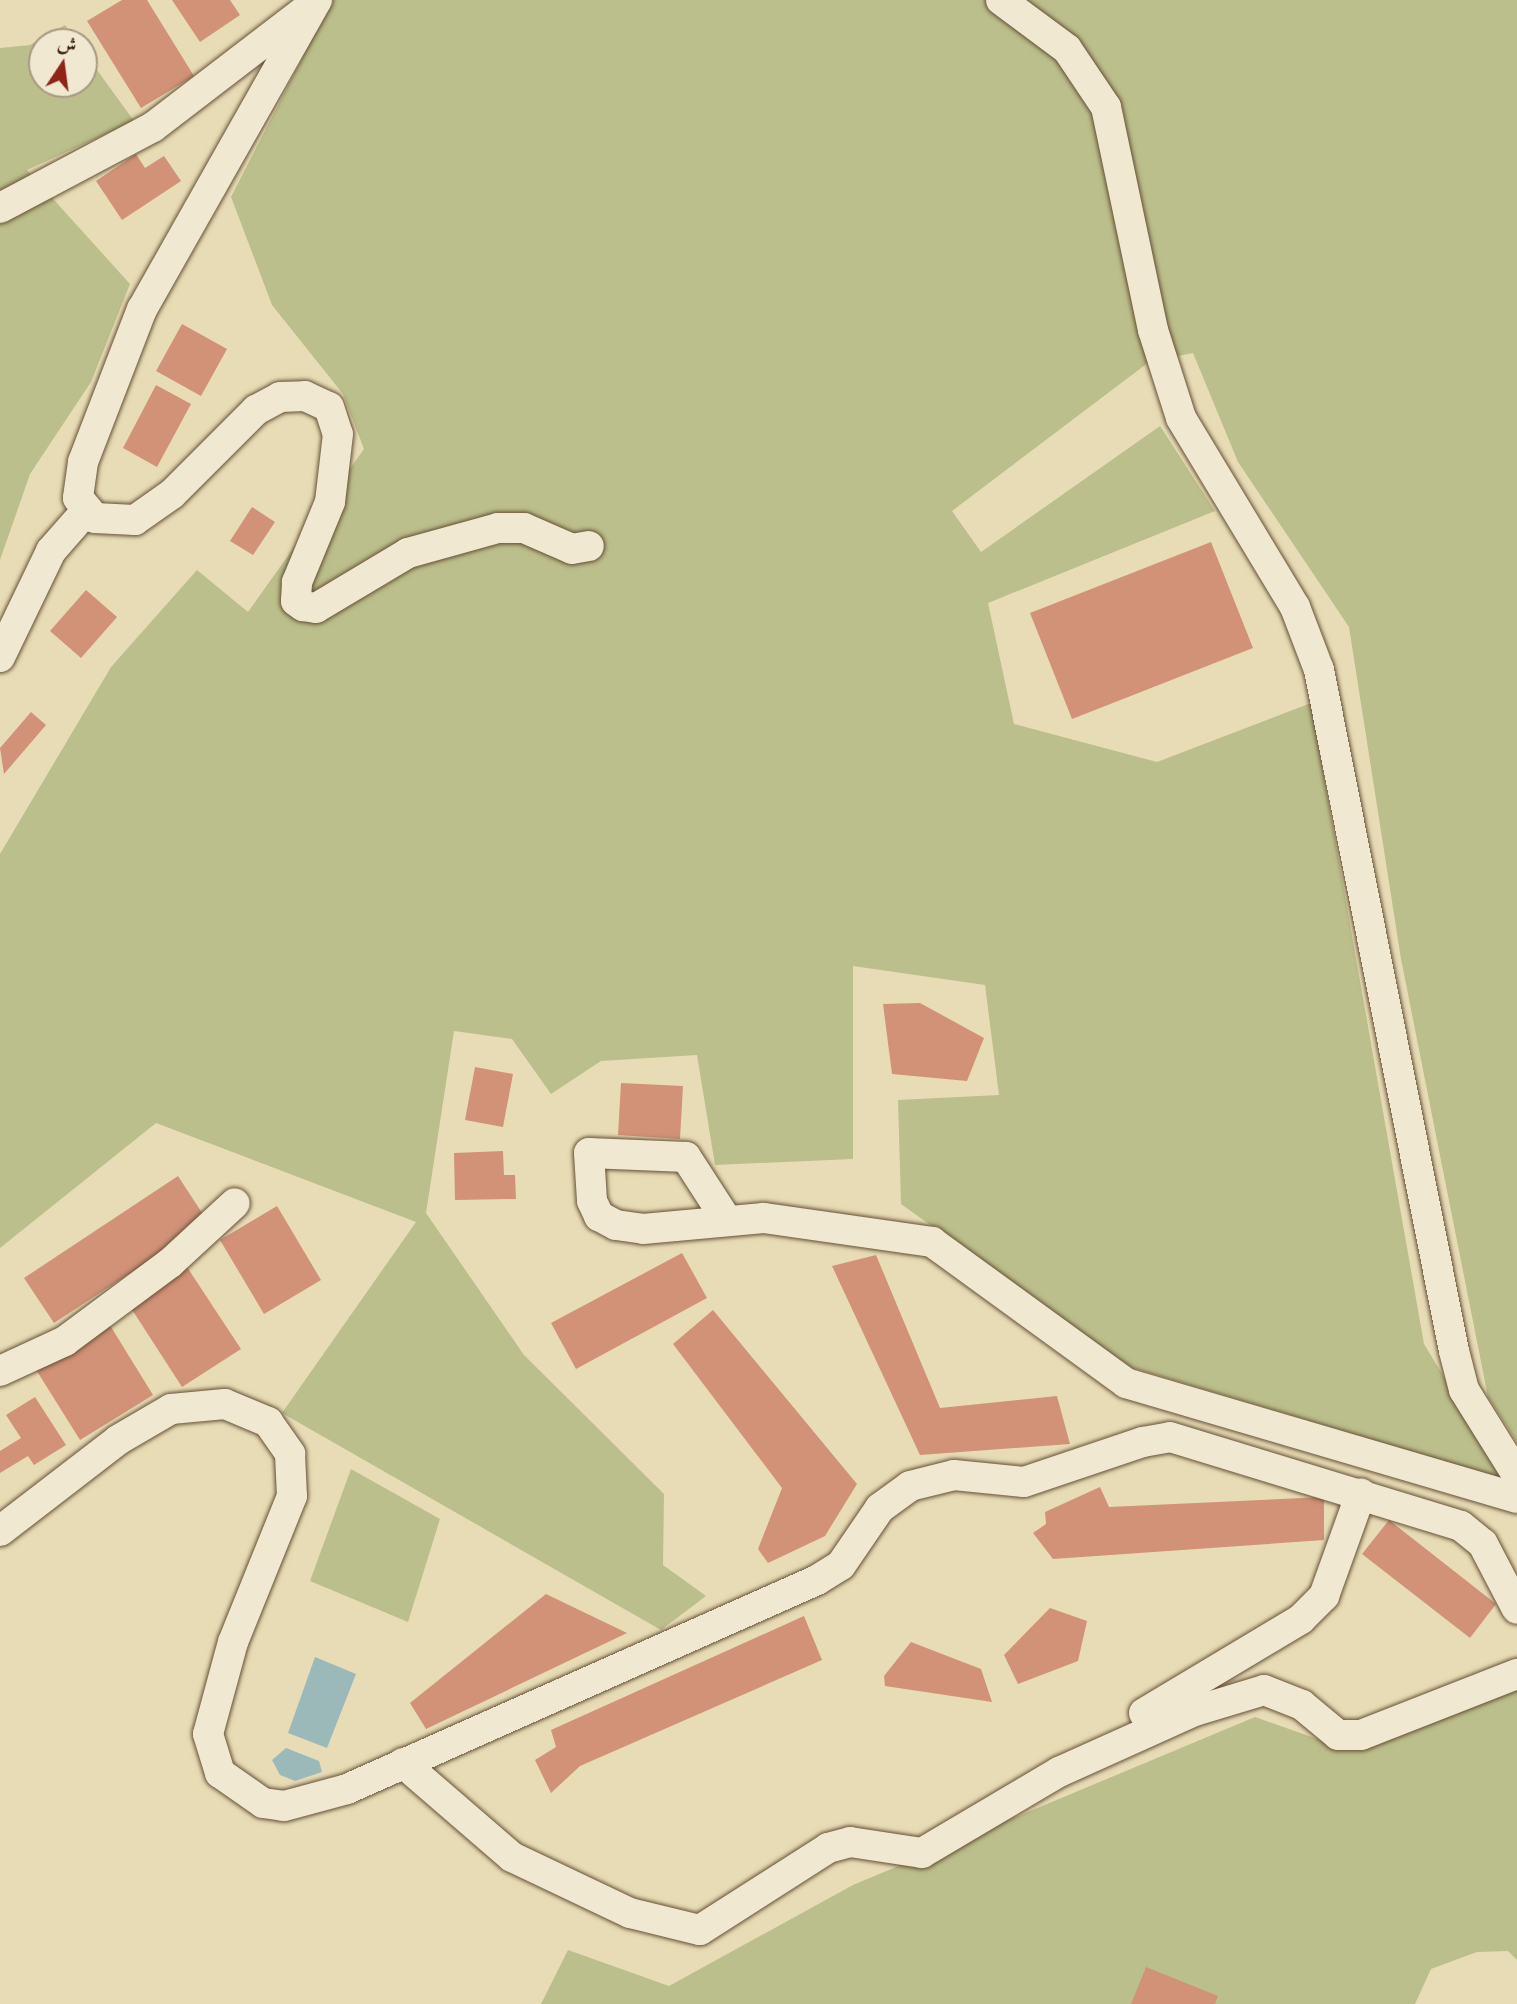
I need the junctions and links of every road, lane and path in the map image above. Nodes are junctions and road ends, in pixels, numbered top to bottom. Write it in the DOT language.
graph roads {
  1 [pos="317,0"];
  2 [pos="1001,0"];
  3 [pos="0,208"];
  4 [pos="86,511"];
  5 [pos="589,546"];
  6 [pos="0,657"];
  7 [pos="235,1203"];
  8 [pos="726,1219"];
  9 [pos="0,1371"];
  10 [pos="1517,1475"];
  11 [pos="1361,1493"];
  12 [pos="1517,1498"];
  13 [pos="0,1531"];
  14 [pos="1517,1609"];
  15 [pos="1517,1674"];
  16 [pos="1144,1713"];
  17 [pos="403,1763"];
  1 -- 3 [label="street"];
  1 -- 4 [label="street"];
  2 -- 10 [label="street"];
  4 -- 5 [label="street"];
  4 -- 6 [label="street"];
  7 -- 9 [label="street"];
  8 -- 12 [label="street"];
  11 -- 14 [label="street"];
  11 -- 16 [label="street"];
  11 -- 17 [label="street"];
  13 -- 17 [label="street"];
  15 -- 17 [label="street"];
}
